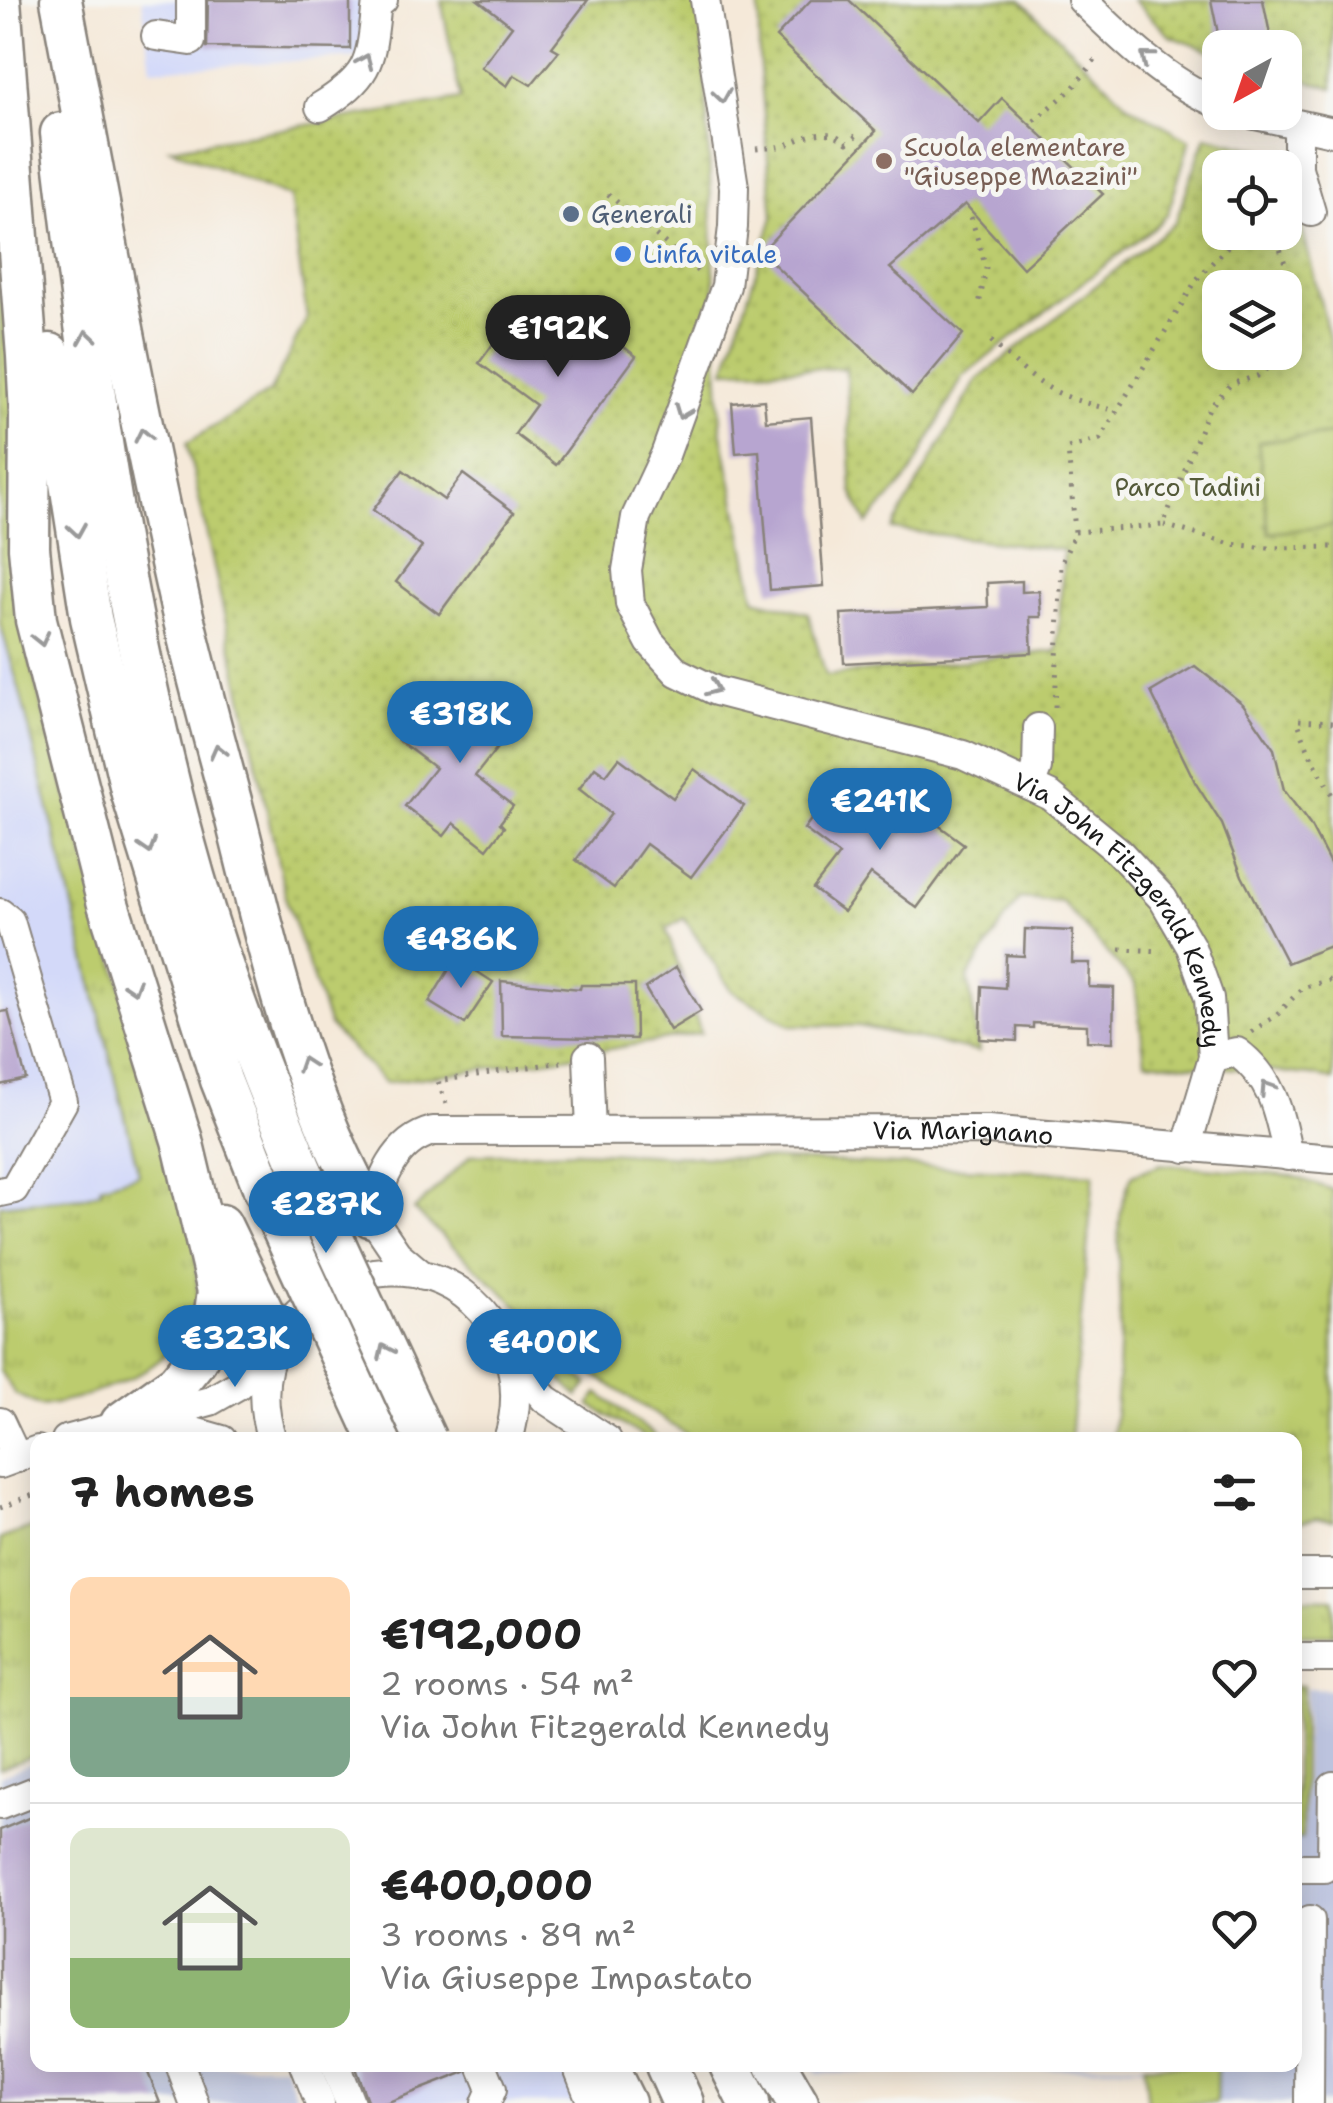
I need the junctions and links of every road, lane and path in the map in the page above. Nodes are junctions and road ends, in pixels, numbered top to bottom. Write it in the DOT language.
graph roads {
  1 [pos="0,0"];
  2 [pos="46,0"];
  3 [pos="61,0"];
  4 [pos="192,0"];
  5 [pos="383,0"];
  6 [pos="705,0"];
  7 [pos="1082,0"];
  8 [pos="156,36"];
  9 [pos="6,53"];
  10 [pos="1097,58"];
  11 [pos="1202,94"];
  12 [pos="320,107"];
  13 [pos="1034,121"];
  14 [pos="1302,126"];
  15 [pos="1332,127"];
  16 [pos="1298,130"];
  17 [pos="862,131"];
  18 [pos="749,136"];
  19 [pos="756,149"];
  20 [pos="750,155"];
  21 [pos="608,194"];
  22 [pos="1311,212"];
  23 [pos="971,218"];
  24 [pos="1224,250"];
  25 [pos="1280,250"];
  26 [pos="708,280"];
  27 [pos="979,305"];
  28 [pos="991,341"];
  29 [pos="1117,411"];
  30 [pos="1163,524"];
  31 [pos="1075,532"];
  32 [pos="1333,547"];
  33 [pos="1333,722"];
  34 [pos="1046,723"];
  35 [pos="1030,786"];
  36 [pos="1333,797"];
  37 [pos="0,913"];
  38 [pos="1120,949"];
  39 [pos="1170,952"];
  40 [pos="1333,978"];
  41 [pos="1243,1032"];
  42 [pos="588,1057"];
  43 [pos="1213,1058"];
  44 [pos="591,1130"];
  45 [pos="182,1140"];
  46 [pos="1186,1148"];
  47 [pos="1288,1156"];
  48 [pos="1333,1158"];
  49 [pos="0,1192"];
  50 [pos="372,1216"];
  51 [pos="423,1276"];
  52 [pos="277,1341"];
  53 [pos="506,1349"];
  54 [pos="0,1422"];
  55 [pos="120,1424"];
  56 [pos="93,1432"];
  57 [pos="194,1432"];
  58 [pos="271,1432"];
  59 [pos="376,1432"];
  60 [pos="422,1432"];
  61 [pos="510,1432"];
  62 [pos="596,1432"];
  63 [pos="18,1457"];
  64 [pos="30,1496"];
  65 [pos="0,1507"];
  66 [pos="1302,1574"];
  67 [pos="1333,1574"];
  68 [pos="1302,1658"];
  69 [pos="1333,1658"];
  70 [pos="1333,1786"];
  71 [pos="30,1793"];
  72 [pos="0,1805"];
  73 [pos="1302,1868"];
  74 [pos="1313,1921"];
  75 [pos="183,2072"];
  76 [pos="308,2072"];
  77 [pos="338,2072"];
  78 [pos="485,2072"];
  79 [pos="581,2072"];
  80 [pos="610,2072"];
  81 [pos="669,2072"];
  82 [pos="713,2072"];
  83 [pos="734,2072"];
  84 [pos="769,2072"];
  85 [pos="780,2072"];
  86 [pos="194,2103"];
  87 [pos="320,2103"];
  88 [pos="350,2103"];
  89 [pos="486,2103"];
  90 [pos="592,2103"];
  91 [pos="625,2103"];
  92 [pos="683,2103"];
  93 [pos="727,2103"];
  94 [pos="749,2103"];
  95 [pos="782,2103"];
  96 [pos="798,2103"];
  97 [pos="1310,2103"];
  1 -- 9 [label="highway"];
  60 -- 2 [label="highway, one-way, bridge"];
  50 -- 3 [label="highway, one-way"];
  4 -- 8 [label="street"];
  12 -- 5 [label="street, one-way"];
  6 -- 35 [label="street, Via John Fitzgerald Kennedy, one-way"];
  11 -- 7 [label="street, one-way"];
  9 -- 45 [label="highway, one-way"];
  9 -- 59 [label="highway, one-way, bridge"];
  10 -- 13 [label="path"];
  14 -- 15 [label="street"];
  16 -- 22 [label="street"];
  17 -- 19 [label="path"];
  18 -- 20 [label="path"];
  21 -- 26 [label="path"];
  23 -- 27 [label="path"];
  24 -- 29 [label="path"];
  25 -- 30 [label="path"];
  28 -- 29 [label="path"];
  29 -- 31 [label="path"];
  30 -- 31 [label="path"];
  30 -- 32 [label="path"];
  31 -- 34 [label="path"];
  33 -- 36 [label="path"];
  34 -- 35 [label="street"];
  35 -- 43 [label="street, Via John Fitzgerald Kennedy"];
  37 -- 49 [label="street"];
  38 -- 39 [label="path"];
  40 -- 41 [label="path"];
  42 -- 44 [label="street"];
  43 -- 46 [label="street, Via John Fitzgerald Kennedy"];
  47 -- 43 [label="street, one-way"];
  44 -- 46 [label="street, Via Marignano"];
  44 -- 50 [label="street, Via Marignano"];
  45 -- 52 [label="highway"];
  45 -- 55 [label="highway"];
  46 -- 47 [label="street, Via Marignano"];
  47 -- 48 [label="street, Via Marignano"];
  50 -- 51 [label="street"];
  51 -- 52 [label="street"];
  51 -- 53 [label="street"];
  52 -- 55 [label="street"];
  52 -- 58 [label="street"];
  53 -- 61 [label="street"];
  53 -- 62 [label="street"];
  54 -- 63 [label="street"];
  55 -- 56 [label="street"];
  55 -- 57 [label="street"];
  64 -- 65 [label="path"];
  66 -- 67 [label="street"];
  68 -- 69 [label="street"];
  70 -- 73 [label="street"];
  71 -- 72 [label="street"];
  74 -- 97 [label="street"];
  75 -- 86 [label="street"];
  76 -- 87 [label="street"];
  77 -- 88 [label="street"];
  78 -- 89 [label="street"];
  79 -- 90 [label="street"];
  80 -- 91 [label="highway"];
  81 -- 92 [label="highway"];
  82 -- 93 [label="highway"];
  83 -- 94 [label="highway"];
  84 -- 95 [label="highway"];
  85 -- 96 [label="highway"];
}
